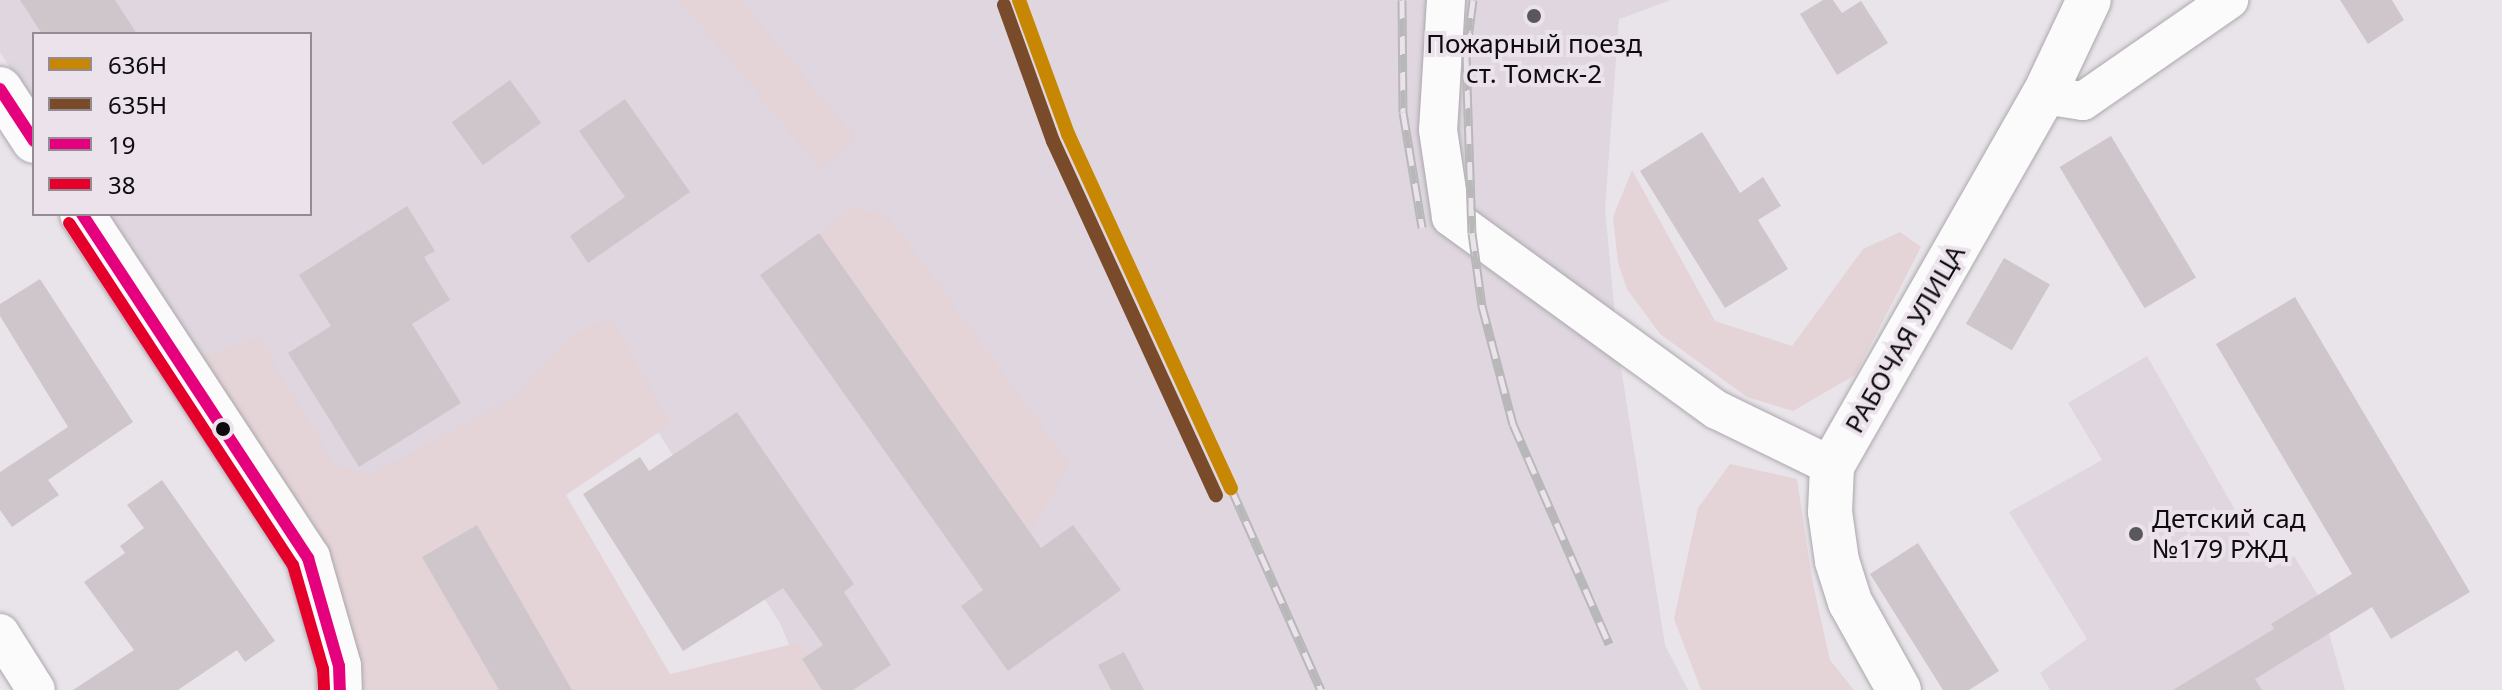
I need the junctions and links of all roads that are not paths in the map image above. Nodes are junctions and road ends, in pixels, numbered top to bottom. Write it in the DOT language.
graph roads {
  1 [pos="1446,0"];
  2 [pos="2089,0"];
  3 [pos="2229,0"];
  4 [pos="0,89"];
  5 [pos="2044,95"];
  6 [pos="32,138"];
  7 [pos="83,216"];
  8 [pos="1832,466"];
  9 [pos="0,633"];
  10 [pos="36,690"];
  11 [pos="340,690"];
  12 [pos="1899,690"];
  1 -- 8 [label="street"];
  2 -- 5 [label="street, РАБОЧАЯ УЛИЦА"];
  3 -- 5 [label="street"];
  4 -- 6 [label="street"];
  5 -- 8 [label="street, РАБОЧАЯ УЛИЦА"];
  7 -- 11 [label="street"];
  8 -- 12 [label="street, РАБОЧАЯ УЛИЦА"];
  9 -- 10 [label="street"];
}
